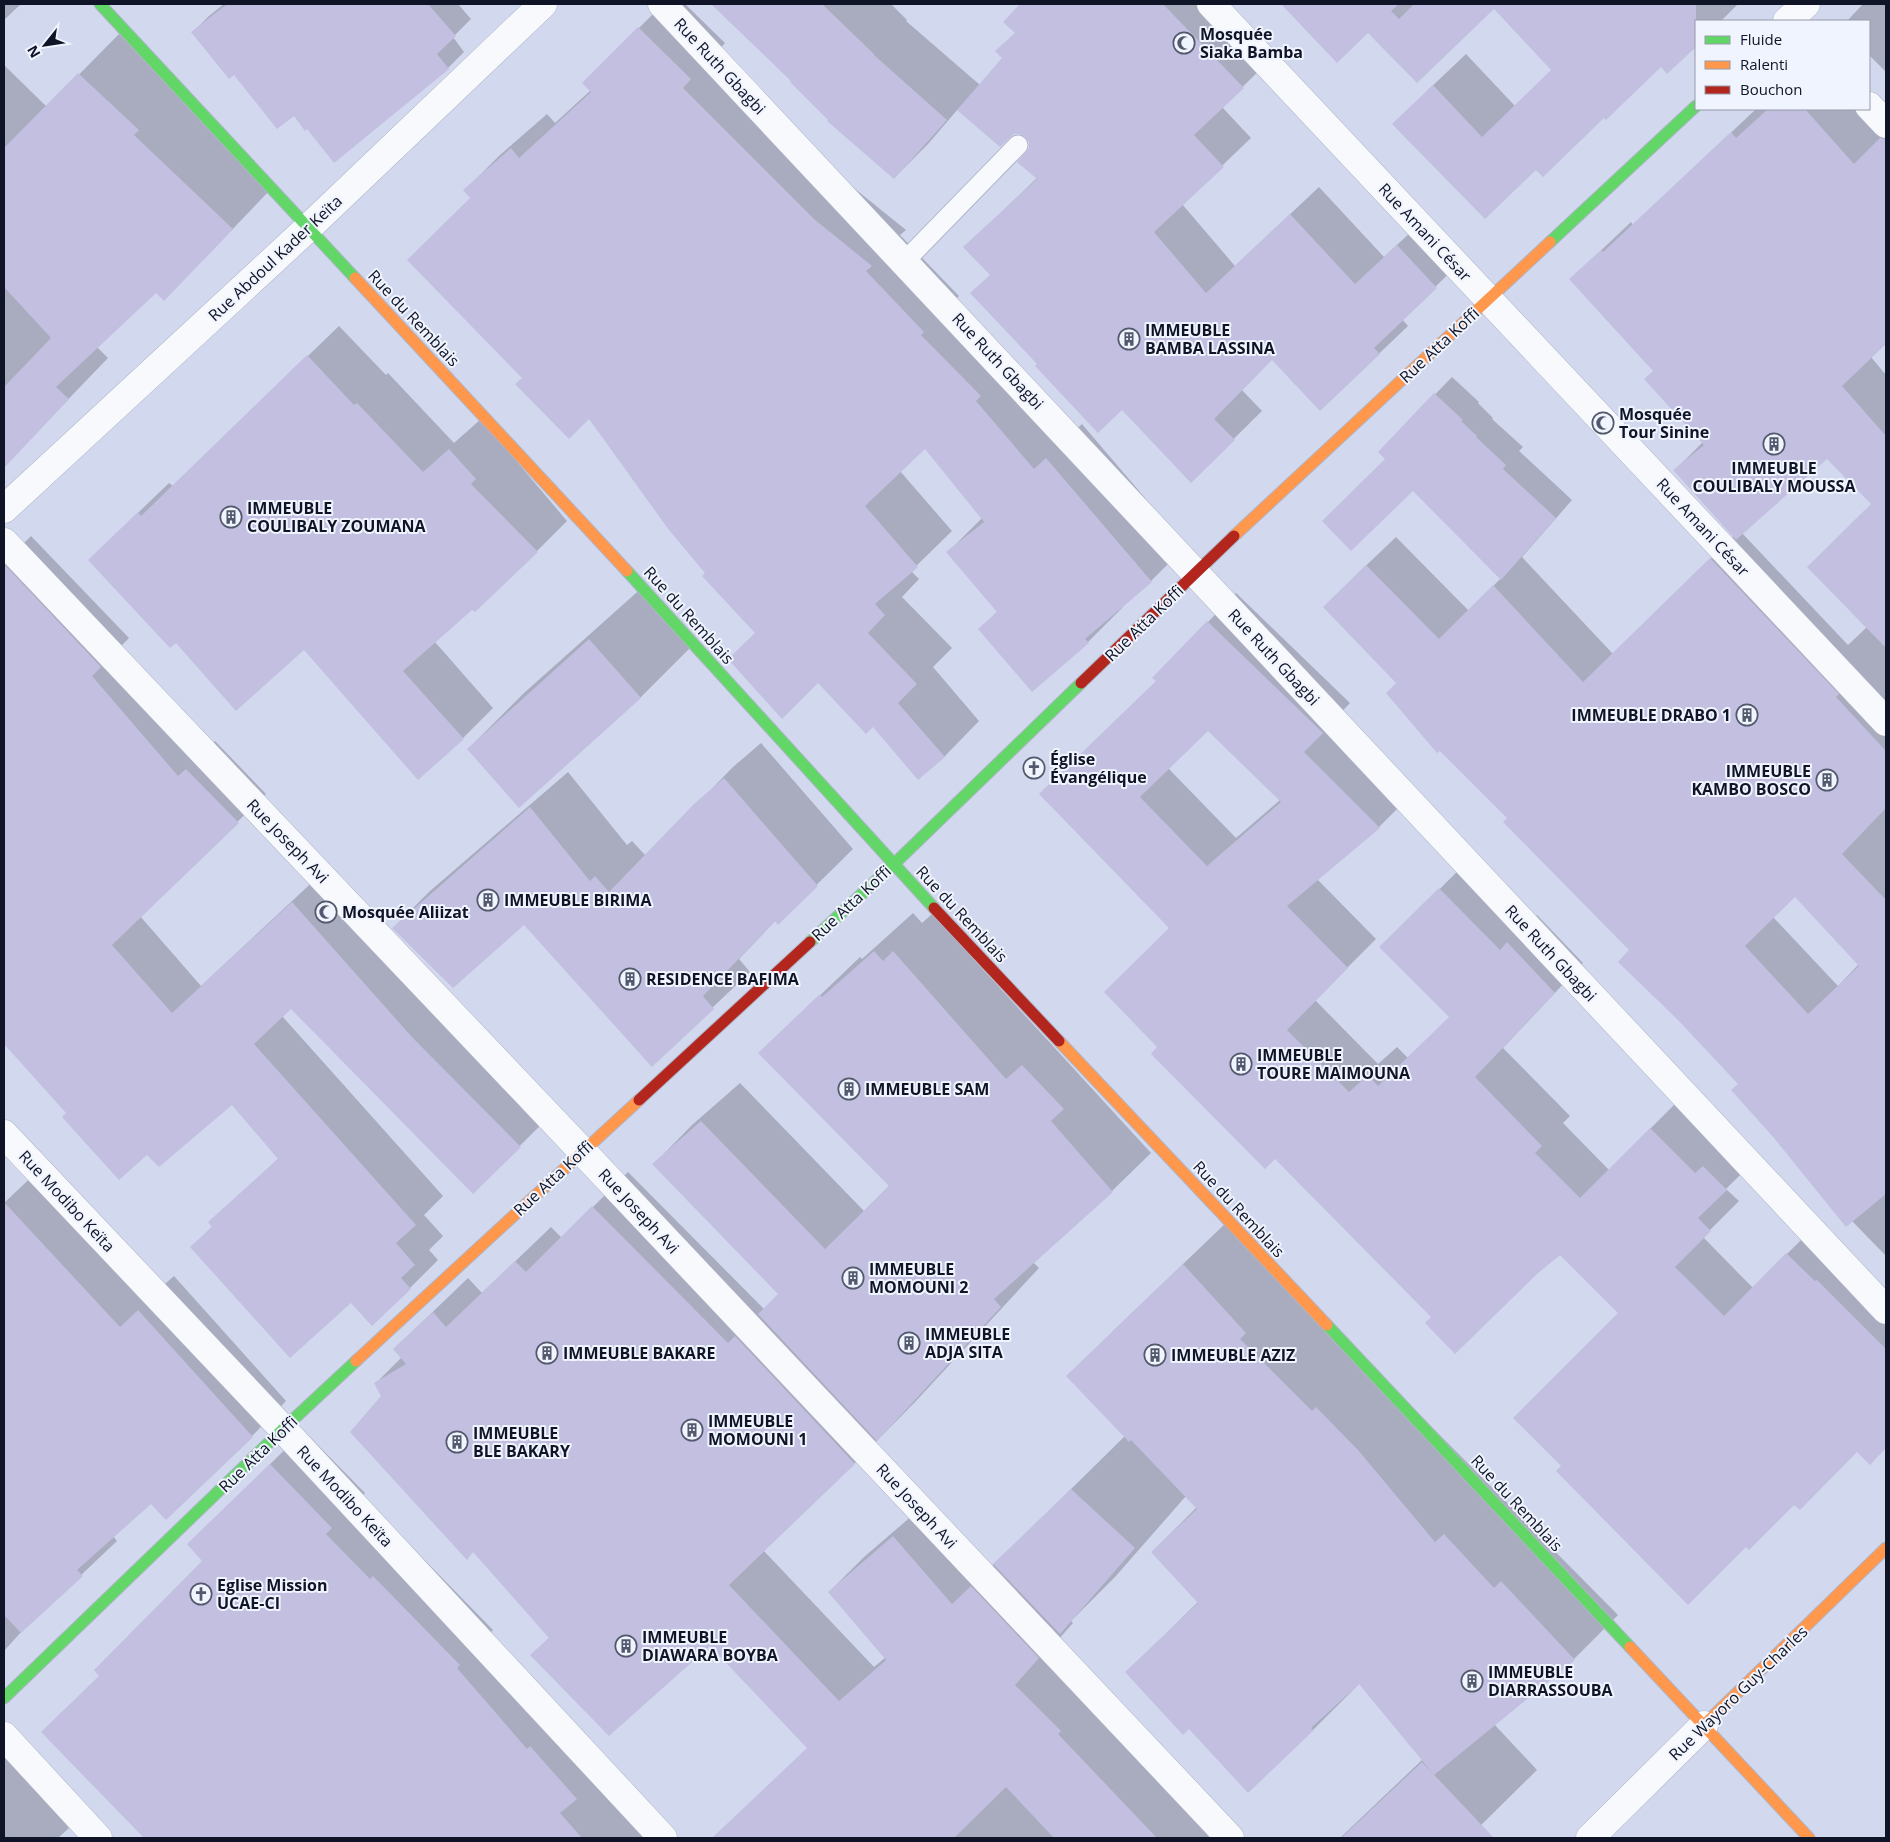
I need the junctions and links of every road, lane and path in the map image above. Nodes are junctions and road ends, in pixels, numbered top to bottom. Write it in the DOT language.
graph roads {
  1 [pos="543,4"];
  2 [pos="662,4"];
  3 [pos="1211,4"];
  4 [pos="111,7"];
  5 [pos="1695,107"];
  6 [pos="1870,107"];
  7 [pos="1886,124"];
  8 [pos="1018,145"];
  9 [pos="308,228"];
  10 [pos="905,261"];
  11 [pos="1488,298"];
  12 [pos="4,509"];
  13 [pos="4,542"];
  14 [pos="1195,574"];
  15 [pos="1886,722"];
  16 [pos="893,865"];
  17 [pos="5,1136"];
  18 [pos="582,1151"];
  19 [pos="1886,1310"];
  20 [pos="283,1429"];
  21 [pos="1886,1548"];
  22 [pos="4,1698"];
  23 [pos="1704,1725"];
  24 [pos="4,1736"];
  25 [pos="98,1838"];
  26 [pos="663,1838"];
  27 [pos="1230,1838"];
  28 [pos="1590,1838"];
  29 [pos="1809,1838"];
  1 -- 9 [label="street, Rue Abdoul Kader Keïta"];
  2 -- 10 [label="street, Rue Ruth Gbagbi"];
  3 -- 11 [label="street, Rue Amani César"];
  4 -- 9 [label="street, Rue du Remblais"];
  5 -- 11 [label="street, Rue Atta Koffi"];
  6 -- 7 [label="street"];
  8 -- 10 [label="lane"];
  9 -- 12 [label="street, Rue Abdoul Kader Keïta"];
  9 -- 16 [label="street, Rue du Remblais"];
  10 -- 14 [label="street, Rue Ruth Gbagbi"];
  11 -- 14 [label="street, Rue Atta Koffi"];
  11 -- 15 [label="street, Rue Amani César"];
  13 -- 18 [label="street, Rue Joseph Avi"];
  14 -- 16 [label="street, Rue Atta Koffi"];
  14 -- 19 [label="street, Rue Ruth Gbagbi"];
  16 -- 18 [label="street, Rue Atta Koffi"];
  16 -- 23 [label="street, Rue du Remblais"];
  17 -- 20 [label="street, Rue Modibo Keïta"];
  18 -- 20 [label="street, Rue Atta Koffi"];
  18 -- 27 [label="street, Rue Joseph Avi"];
  20 -- 22 [label="street, Rue Atta Koffi"];
  20 -- 26 [label="street, Rue Modibo Keïta"];
  21 -- 23 [label="street, Rue Wayoro Guy-Charles"];
  23 -- 28 [label="street, Rue Wayoro Guy-Charles"];
  23 -- 29 [label="street, Rue du Remblais"];
  24 -- 25 [label="street"];
}
